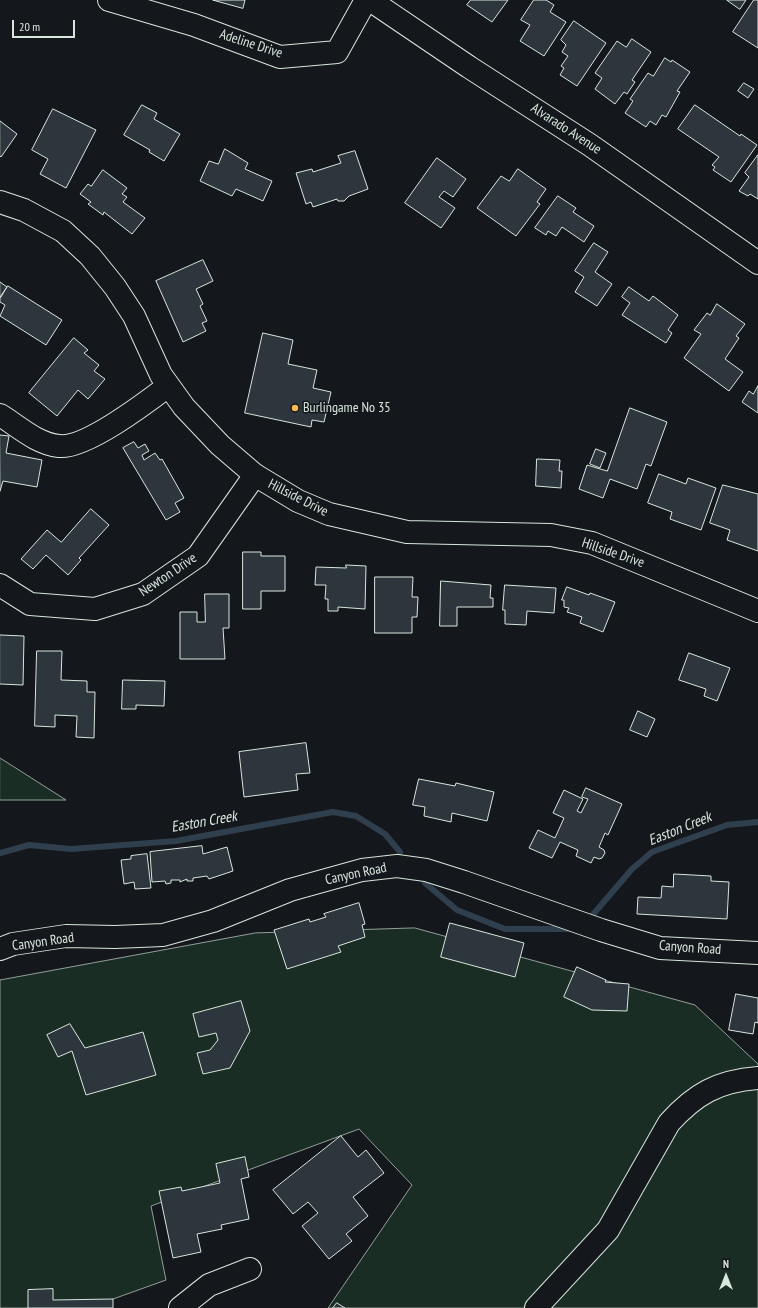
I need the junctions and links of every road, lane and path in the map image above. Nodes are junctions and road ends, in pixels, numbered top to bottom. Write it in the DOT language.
graph roads {
  1 [pos="110,0"];
  2 [pos="366,0"];
  3 [pos="370,0"];
  4 [pos="0,202"];
  5 [pos="758,263"];
  6 [pos="168,386"];
  7 [pos="0,415"];
  8 [pos="255,475"];
  9 [pos="0,585"];
  10 [pos="758,611"];
  11 [pos="0,949"];
  12 [pos="758,953"];
  13 [pos="758,1078"];
  14 [pos="250,1269"];
  15 [pos="180,1308"];
  16 [pos="536,1308"];
  1 -- 2 [label="street, Adeline Drive"];
  3 -- 5 [label="street, Alvarado Avenue"];
  4 -- 6 [label="street, Hillside Drive"];
  6 -- 7 [label="street"];
  6 -- 8 [label="street, Hillside Drive"];
  8 -- 9 [label="street, Newton Drive"];
  8 -- 10 [label="street, Hillside Drive"];
  11 -- 12 [label="street, Canyon Road"];
  13 -- 16 [label="street"];
  14 -- 15 [label="street"];
}
